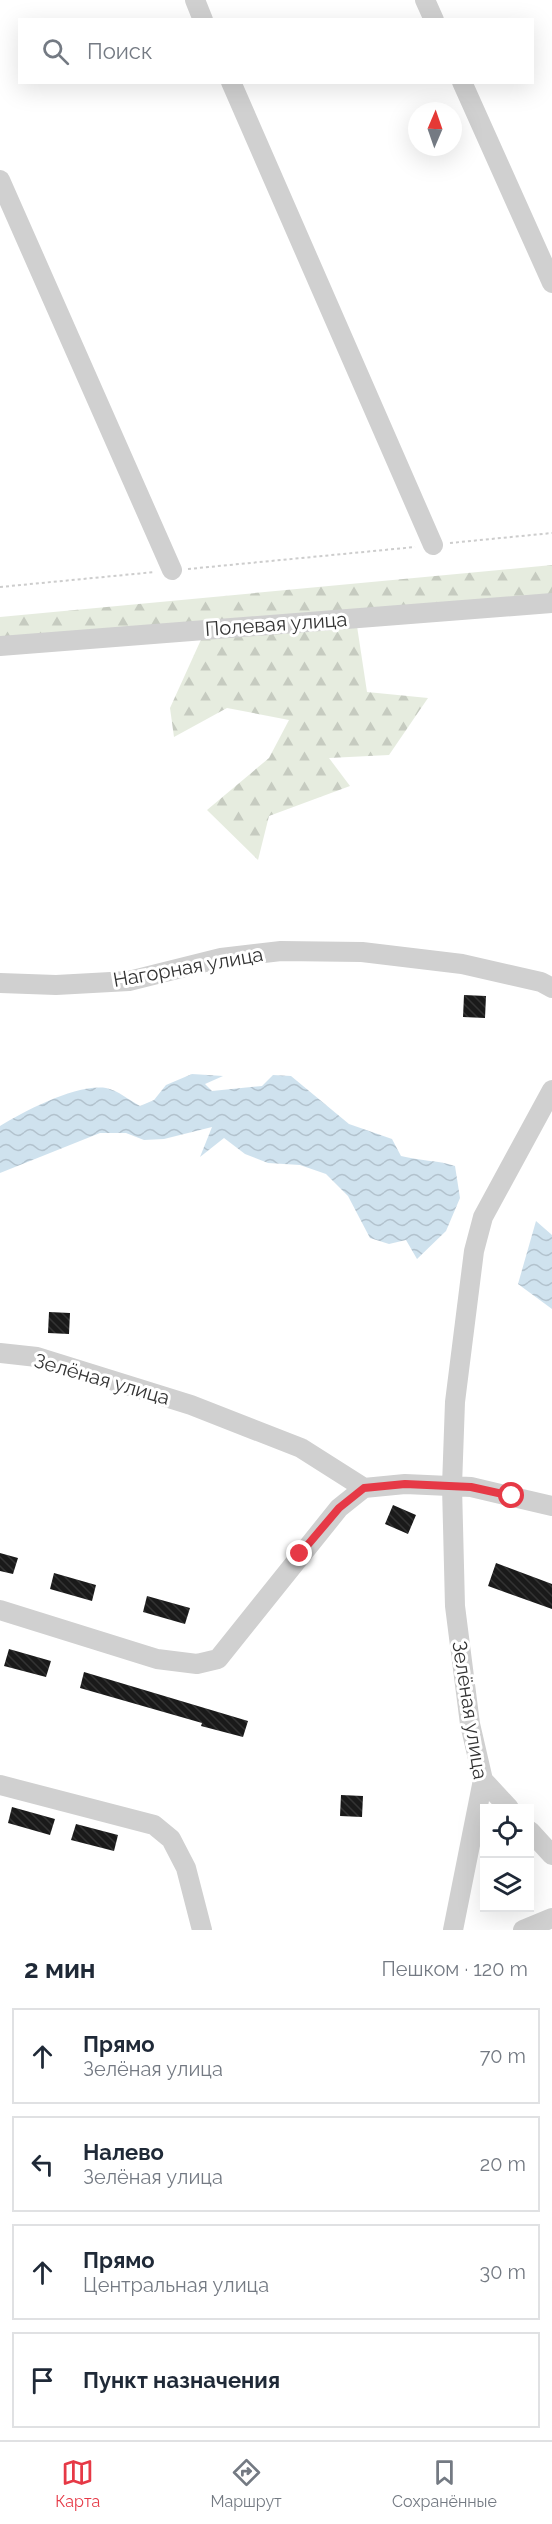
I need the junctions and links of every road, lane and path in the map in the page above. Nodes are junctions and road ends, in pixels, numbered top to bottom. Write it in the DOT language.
graph roads {
  1 [pos="195,0"];
  2 [pos="425,0"];
  3 [pos="202,18"];
  4 [pos="433,18"];
  5 [pos="232,84"];
  6 [pos="463,84"];
  7 [pos="0,180"];
  8 [pos="552,283"];
  9 [pos="552,533"];
  10 [pos="433,545"];
  11 [pos="172,570"];
  12 [pos="0,587"];
  13 [pos="552,603"];
  14 [pos="0,646"];
  15 [pos="0,983"];
  16 [pos="552,988"];
  17 [pos="552,1090"];
  18 [pos="0,1353"];
  19 [pos="452,1486"];
  20 [pos="364,1488"];
  21 [pos="552,1506"];
  22 [pos="0,1610"];
  23 [pos="483,1780"];
  24 [pos="0,1785"];
  25 [pos="505,1804"];
  26 [pos="534,1835"];
  27 [pos="552,1855"];
  28 [pos="552,1918"];
  29 [pos="202,1930"];
  30 [pos="453,1930"];
  31 [pos="523,1930"];
  1 -- 3 [label="street"];
  2 -- 4 [label="street"];
  5 -- 10 [label="street"];
  6 -- 8 [label="street"];
  7 -- 11 [label="street"];
  9 -- 10 [label="path"];
  10 -- 11 [label="path"];
  11 -- 12 [label="path"];
  13 -- 14 [label="street, Полевая улица"];
  15 -- 16 [label="street, Нагорная улица"];
  17 -- 19 [label="street, Зелёная улица"];
  18 -- 20 [label="street, Зелёная улица"];
  19 -- 20 [label="street"];
  19 -- 21 [label="street"];
  19 -- 23 [label="street, Зелёная улица"];
  20 -- 22 [label="street"];
  23 -- 25 [label="street"];
  23 -- 30 [label="street, Зелёная улица"];
  24 -- 29 [label="street"];
  26 -- 27 [label="street"];
  28 -- 31 [label="street"];
}
